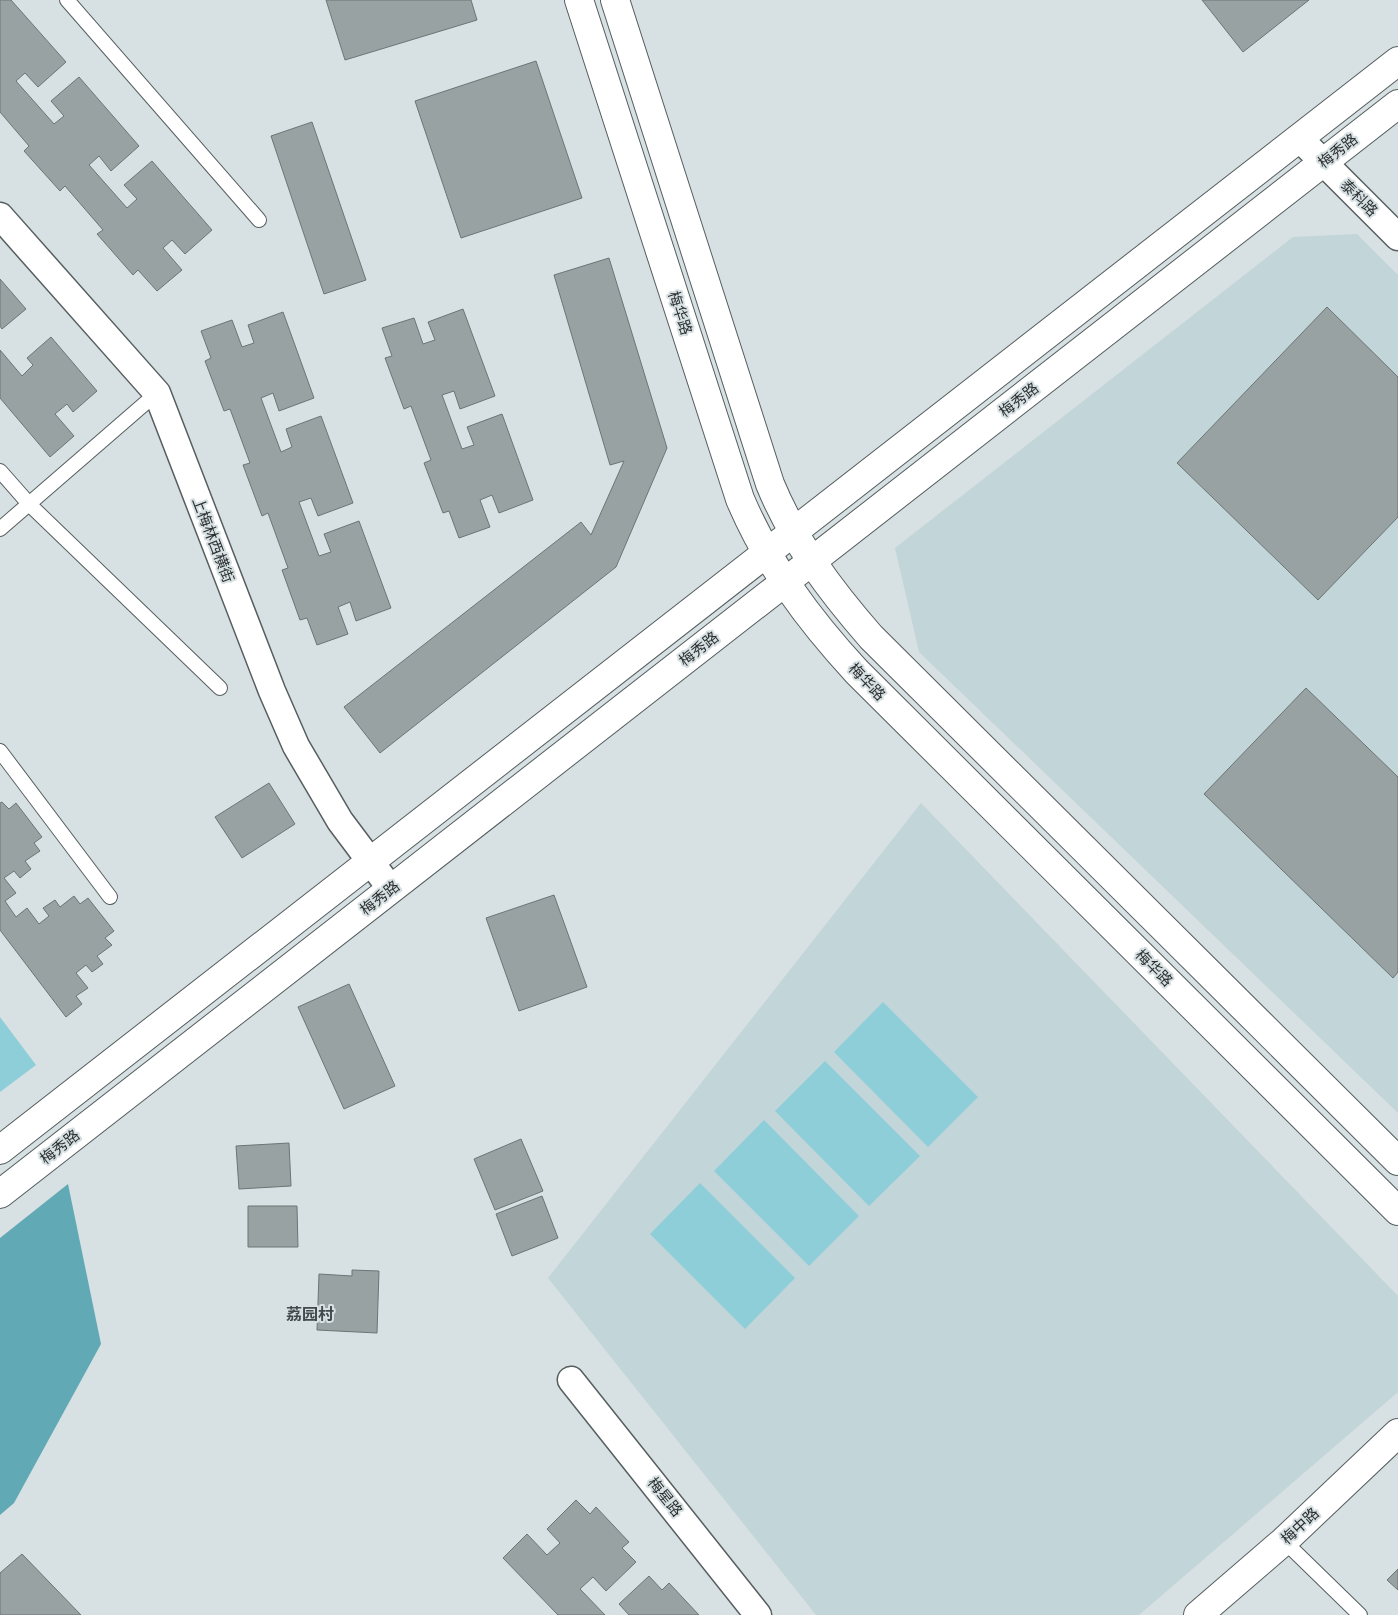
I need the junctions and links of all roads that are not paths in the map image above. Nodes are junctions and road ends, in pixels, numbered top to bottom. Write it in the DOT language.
graph roads {
  1 [pos="67,0"];
  2 [pos="579,0"];
  3 [pos="616,0"];
  4 [pos="1398,61"];
  5 [pos="1398,104"];
  6 [pos="1299,138"];
  7 [pos="1324,163"];
  8 [pos="0,216"];
  9 [pos="259,220"];
  10 [pos="1398,237"];
  11 [pos="157,393"];
  12 [pos="0,471"];
  13 [pos="30,505"];
  14 [pos="0,530"];
  15 [pos="793,533"];
  16 [pos="766,554"];
  17 [pos="811,562"];
  18 [pos="784,583"];
  19 [pos="220,688"];
  20 [pos="0,752"];
  21 [pos="370,862"];
  22 [pos="391,889"];
  23 [pos="110,897"];
  24 [pos="0,1150"];
  25 [pos="1398,1161"];
  26 [pos="0,1194"];
  27 [pos="1398,1211"];
  28 [pos="571,1380"];
  29 [pos="1398,1433"];
  30 [pos="1284,1541"];
  31 [pos="758,1615"];
  32 [pos="1198,1615"];
  33 [pos="1360,1615"];
  1 -- 9 [label="lane"];
  2 -- 16 [label="street, 梅华路"];
  3 -- 15 [label="street"];
  4 -- 6 [label="street"];
  5 -- 7 [label="street, 梅秀路"];
  6 -- 7 [label="street, 泰科路"];
  6 -- 15 [label="street"];
  7 -- 10 [label="street, 泰科路"];
  7 -- 17 [label="street, 梅秀路"];
  8 -- 11 [label="street, 上梅林西横街"];
  11 -- 13 [label="lane"];
  11 -- 21 [label="street, 上梅林西横街"];
  12 -- 13 [label="lane"];
  13 -- 14 [label="lane"];
  13 -- 19 [label="lane"];
  15 -- 16 [label="street"];
  15 -- 17 [label="street"];
  16 -- 18 [label="street, 梅华路"];
  16 -- 21 [label="street"];
  17 -- 18 [label="street, 梅秀路"];
  17 -- 25 [label="street"];
  18 -- 22 [label="street, 梅秀路"];
  18 -- 27 [label="street, 梅华路"];
  20 -- 23 [label="lane"];
  21 -- 22 [label="street, 上梅林西横街"];
  21 -- 24 [label="street"];
  22 -- 26 [label="street, 梅秀路"];
  28 -- 31 [label="street, 梅星路"];
  29 -- 30 [label="street, 梅中路"];
  30 -- 32 [label="street, 梅中路"];
  30 -- 33 [label="lane"];
}
